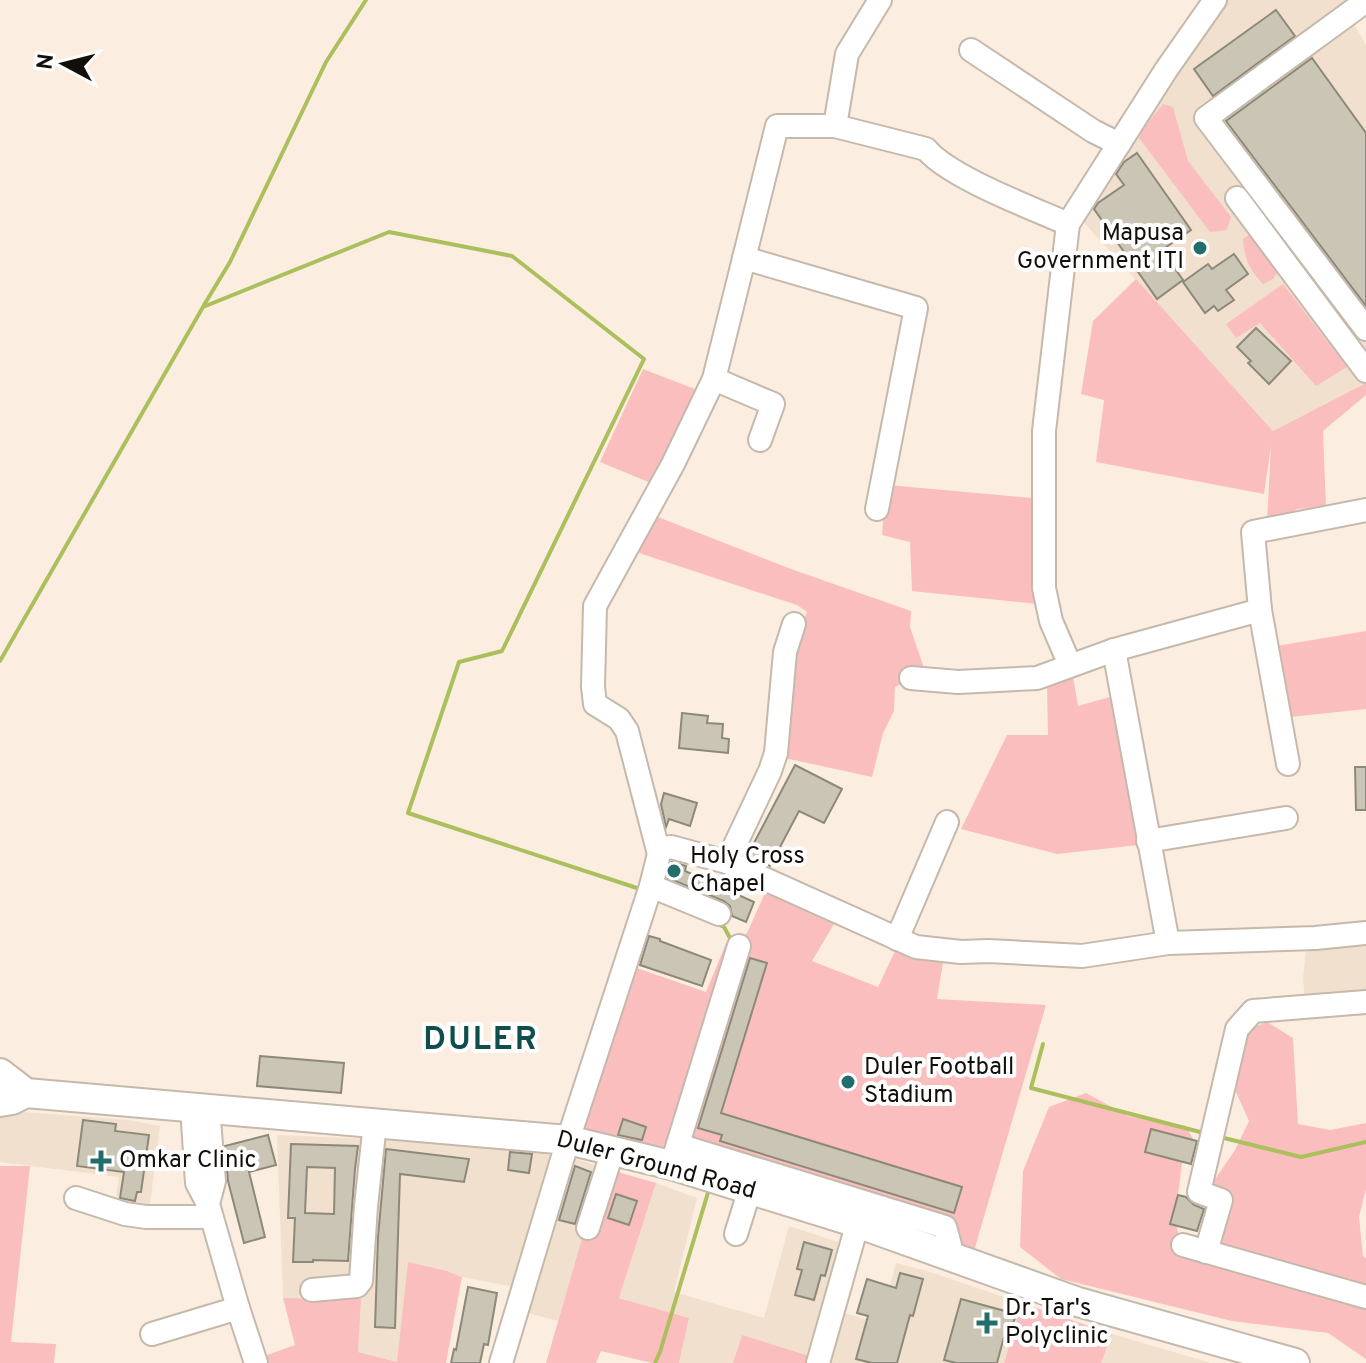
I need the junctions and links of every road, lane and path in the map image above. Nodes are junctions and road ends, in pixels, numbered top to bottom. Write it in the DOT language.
graph roads {
  1 [pos="880,0"];
  2 [pos="1215,0"];
  3 [pos="1366,0"];
  4 [pos="971,50"];
  5 [pos="835,126"];
  6 [pos="1119,144"];
  7 [pos="1237,198"];
  8 [pos="1068,224"];
  9 [pos="744,258"];
  10 [pos="1366,329"];
  11 [pos="1366,371"];
  12 [pos="714,379"];
  13 [pos="760,440"];
  14 [pos="877,509"];
  15 [pos="1366,510"];
  16 [pos="1260,610"];
  17 [pos="794,624"];
  18 [pos="1114,650"];
  19 [pos="1070,665"];
  20 [pos="911,678"];
  21 [pos="1288,764"];
  22 [pos="1286,818"];
  23 [pos="947,822"];
  24 [pos="1148,841"];
  25 [pos="659,854"];
  26 [pos="727,862"];
  27 [pos="651,886"];
  28 [pos="719,914"];
  29 [pos="1366,933"];
  30 [pos="897,939"];
  31 [pos="1168,943"];
  32 [pos="739,946"];
  33 [pos="1366,1002"];
  34 [pos="0,1073"];
  35 [pos="13,1098"];
  36 [pos="200,1107"];
  37 [pos="375,1123"];
  38 [pos="568,1140"];
  39 [pos="613,1150"];
  40 [pos="675,1155"];
  41 [pos="76,1198"];
  42 [pos="746,1202"];
  43 [pos="209,1211"];
  44 [pos="854,1222"];
  45 [pos="588,1228"];
  46 [pos="736,1234"];
  47 [pos="1183,1245"];
  48 [pos="1206,1252"];
  49 [pos="949,1256"];
  50 [pos="312,1290"];
  51 [pos="1366,1297"];
  52 [pos="238,1308"];
  53 [pos="152,1334"];
  54 [pos="256,1363"];
  55 [pos="501,1363"];
  56 [pos="818,1363"];
  57 [pos="1295,1363"];
  1 -- 5 [label="street"];
  2 -- 6 [label="street"];
  3 -- 10 [label="street"];
  4 -- 6 [label="street"];
  5 -- 8 [label="street"];
  5 -- 9 [label="street"];
  6 -- 8 [label="street"];
  7 -- 11 [label="street"];
  8 -- 19 [label="street"];
  9 -- 12 [label="street"];
  9 -- 14 [label="street"];
  12 -- 13 [label="street"];
  12 -- 25 [label="street"];
  15 -- 16 [label="street"];
  16 -- 18 [label="street"];
  16 -- 21 [label="street"];
  17 -- 26 [label="street"];
  18 -- 19 [label="street"];
  18 -- 24 [label="street"];
  19 -- 20 [label="street"];
  22 -- 24 [label="street"];
  23 -- 30 [label="street"];
  24 -- 31 [label="street"];
  25 -- 26 [label="street"];
  25 -- 27 [label="street"];
  26 -- 30 [label="street"];
  27 -- 28 [label="street"];
  27 -- 38 [label="street"];
  29 -- 31 [label="street"];
  30 -- 31 [label="street"];
  32 -- 40 [label="street"];
  33 -- 48 [label="street"];
  34 -- 35 [label="main road, Duler Ground Road"];
  35 -- 36 [label="main road, Duler Ground Road"];
  36 -- 37 [label="main road, Duler Ground Road"];
  36 -- 43 [label="street"];
  37 -- 38 [label="main road, Duler Ground Road"];
  37 -- 50 [label="street"];
  38 -- 39 [label="main road, Duler Ground Road"];
  38 -- 55 [label="street"];
  39 -- 40 [label="main road, Duler Ground Road"];
  39 -- 45 [label="street"];
  40 -- 44 [label="main road, Duler Ground Road"];
  40 -- 49 [label="street"];
  41 -- 43 [label="street"];
  42 -- 46 [label="street"];
  43 -- 52 [label="street"];
  44 -- 49 [label="main road, Duler Ground Road"];
  44 -- 56 [label="street"];
  47 -- 48 [label="street"];
  48 -- 51 [label="street"];
  49 -- 57 [label="main road, Duler Ground Road"];
  52 -- 53 [label="street"];
  52 -- 54 [label="street"];
}
